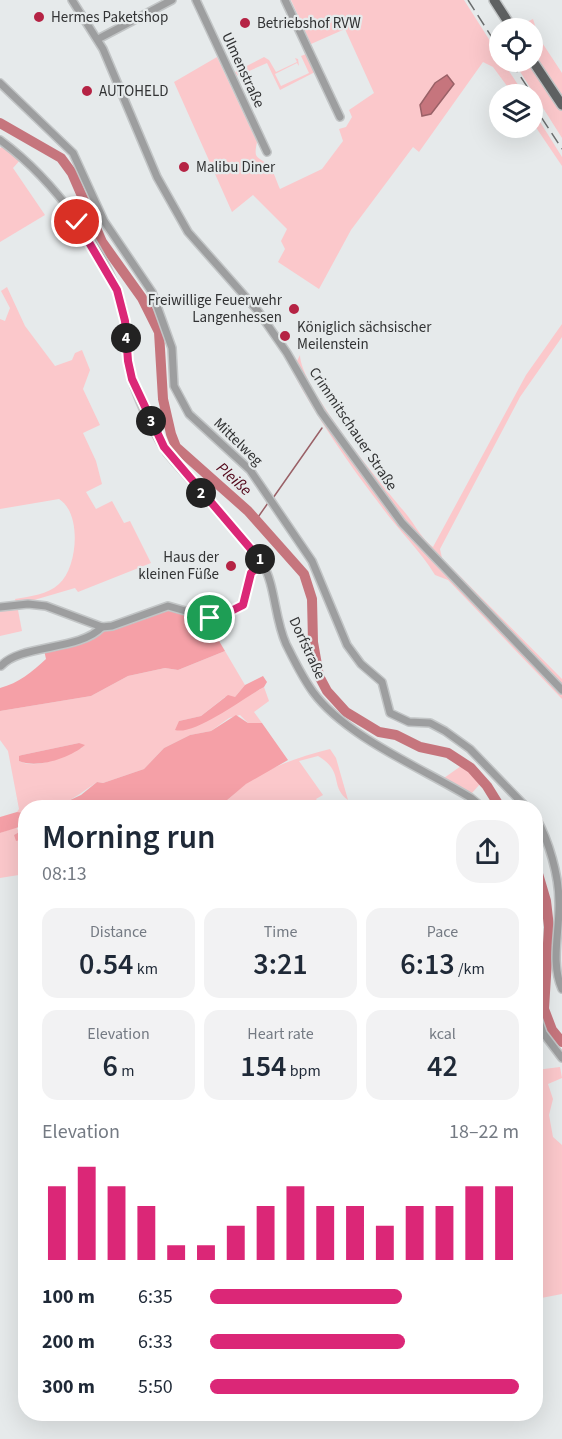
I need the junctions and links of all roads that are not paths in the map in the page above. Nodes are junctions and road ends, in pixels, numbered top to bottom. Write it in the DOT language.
graph roads {
  1 [pos="72,0"];
  2 [pos="172,0"];
  3 [pos="196,0"];
  4 [pos="285,0"];
  5 [pos="494,0"];
  6 [pos="505,18"];
  7 [pos="98,39"];
  8 [pos="540,72"];
  9 [pos="0,83"];
  10 [pos="562,105"];
  11 [pos="340,117"];
  12 [pos="0,140"];
  13 [pos="267,152"];
  14 [pos="262,562"];
  15 [pos="0,607"];
  16 [pos="102,627"];
  17 [pos="2,666"];
  18 [pos="562,690"];
  19 [pos="473,800"];
  20 [pos="519,800"];
  21 [pos="543,836"];
  22 [pos="562,989"];
  23 [pos="543,1033"];
  24 [pos="562,1058"];
  1 -- 7 [label="street, Crimmitschauer Straße"];
  2 -- 7 [label="street"];
  3 -- 13 [label="street, Ulmenstraße"];
  4 -- 11 [label="street"];
  5 -- 6 [label="main road"];
  7 -- 18 [label="street, Crimmitschauer Straße"];
  8 -- 10 [label="main road"];
  9 -- 20 [label="street, Mittelweg"];
  12 -- 14 [label="street, Dorfstraße"];
  14 -- 16 [label="street"];
  14 -- 19 [label="street, Dorfstraße"];
  15 -- 16 [label="street"];
  16 -- 17 [label="street"];
  21 -- 22 [label="street"];
  23 -- 24 [label="street"];
}
